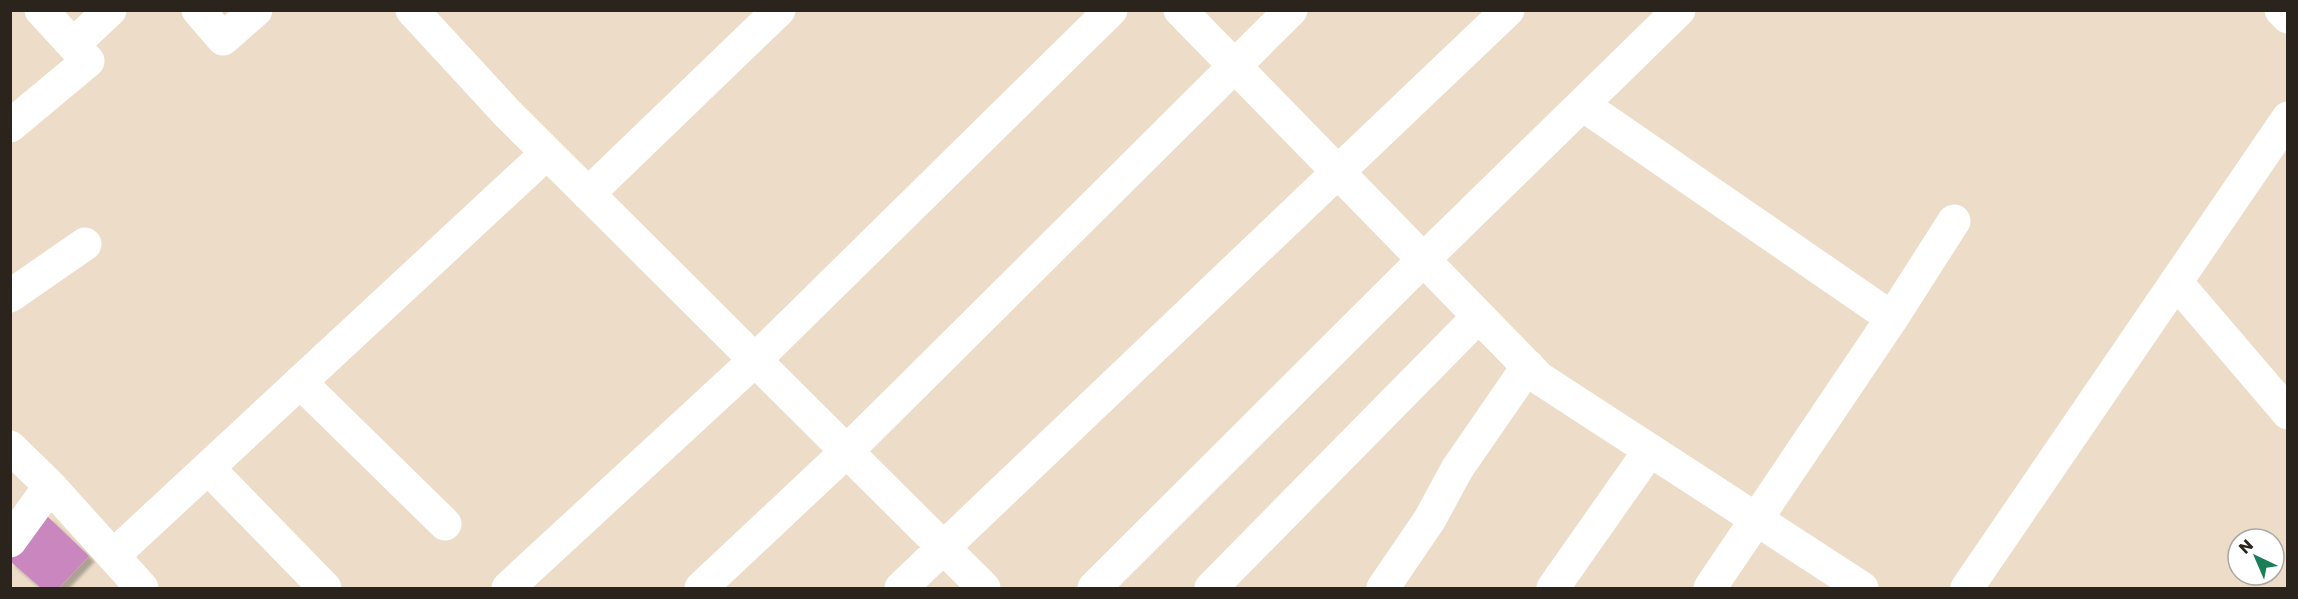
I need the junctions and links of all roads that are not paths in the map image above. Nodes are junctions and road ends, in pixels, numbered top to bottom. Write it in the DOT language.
graph roads {
  1 [pos="41,10"];
  2 [pos="110,10"];
  3 [pos="198,10"];
  4 [pos="256,10"];
  5 [pos="412,10"];
  6 [pos="779,10"];
  7 [pos="1110,10"];
  8 [pos="1180,10"];
  9 [pos="1291,10"];
  10 [pos="1508,10"];
  11 [pos="1679,10"];
  12 [pos="2281,10"];
  13 [pos="2288,17"];
  14 [pos="73,45"];
  15 [pos="1234,65"];
  16 [pos="1582,105"];
  17 [pos="2288,118"];
  18 [pos="10,126"];
  19 [pos="547,153"];
  20 [pos="1338,171"];
  21 [pos="588,194"];
  22 [pos="1954,221"];
  23 [pos="85,244"];
  24 [pos="1422,261"];
  25 [pos="2176,282"];
  26 [pos="10,296"];
  27 [pos="1478,317"];
  28 [pos="1892,318"];
  29 [pos="755,360"];
  30 [pos="1528,366"];
  31 [pos="300,382"];
  32 [pos="2288,413"];
  33 [pos="10,447"];
  34 [pos="1650,450"];
  35 [pos="847,451"];
  36 [pos="208,468"];
  37 [pos="51,486"];
  38 [pos="1755,521"];
  39 [pos="444,524"];
  40 [pos="10,541"];
  41 [pos="943,548"];
  42 [pos="112,556"];
  43 [pos="142,588"];
  44 [pos="325,588"];
  45 [pos="508,588"];
  46 [pos="701,588"];
  47 [pos="901,588"];
  48 [pos="984,588"];
  49 [pos="1094,588"];
  50 [pos="1211,588"];
  51 [pos="1383,588"];
  52 [pos="1553,588"];
  53 [pos="1710,588"];
  54 [pos="1862,588"];
  55 [pos="1967,588"];
  1 -- 14 [label="street"];
  2 -- 14 [label="street"];
  3 -- 4 [label="street"];
  5 -- 19 [label="street"];
  6 -- 21 [label="street"];
  7 -- 29 [label="street"];
  8 -- 15 [label="street"];
  9 -- 15 [label="street"];
  10 -- 20 [label="street"];
  11 -- 16 [label="street"];
  12 -- 13 [label="street"];
  14 -- 18 [label="street"];
  15 -- 20 [label="street"];
  15 -- 35 [label="street"];
  16 -- 24 [label="street"];
  16 -- 28 [label="street"];
  17 -- 25 [label="street"];
  19 -- 21 [label="street"];
  19 -- 31 [label="street"];
  20 -- 24 [label="street"];
  20 -- 41 [label="street"];
  21 -- 29 [label="street"];
  22 -- 28 [label="street"];
  23 -- 26 [label="street"];
  24 -- 27 [label="street"];
  24 -- 49 [label="street"];
  25 -- 32 [label="street"];
  25 -- 55 [label="street"];
  27 -- 30 [label="street"];
  27 -- 50 [label="street"];
  28 -- 38 [label="street"];
  29 -- 35 [label="street"];
  29 -- 45 [label="street"];
  30 -- 34 [label="street"];
  30 -- 51 [label="street"];
  31 -- 36 [label="street"];
  31 -- 39 [label="street"];
  33 -- 37 [label="street"];
  34 -- 38 [label="street"];
  34 -- 52 [label="street"];
  35 -- 41 [label="street"];
  35 -- 46 [label="street"];
  36 -- 42 [label="street"];
  36 -- 44 [label="street"];
  37 -- 40 [label="street"];
  37 -- 42 [label="street"];
  38 -- 53 [label="street"];
  38 -- 54 [label="street"];
  41 -- 47 [label="street"];
  41 -- 48 [label="street"];
  42 -- 43 [label="street"];
}
